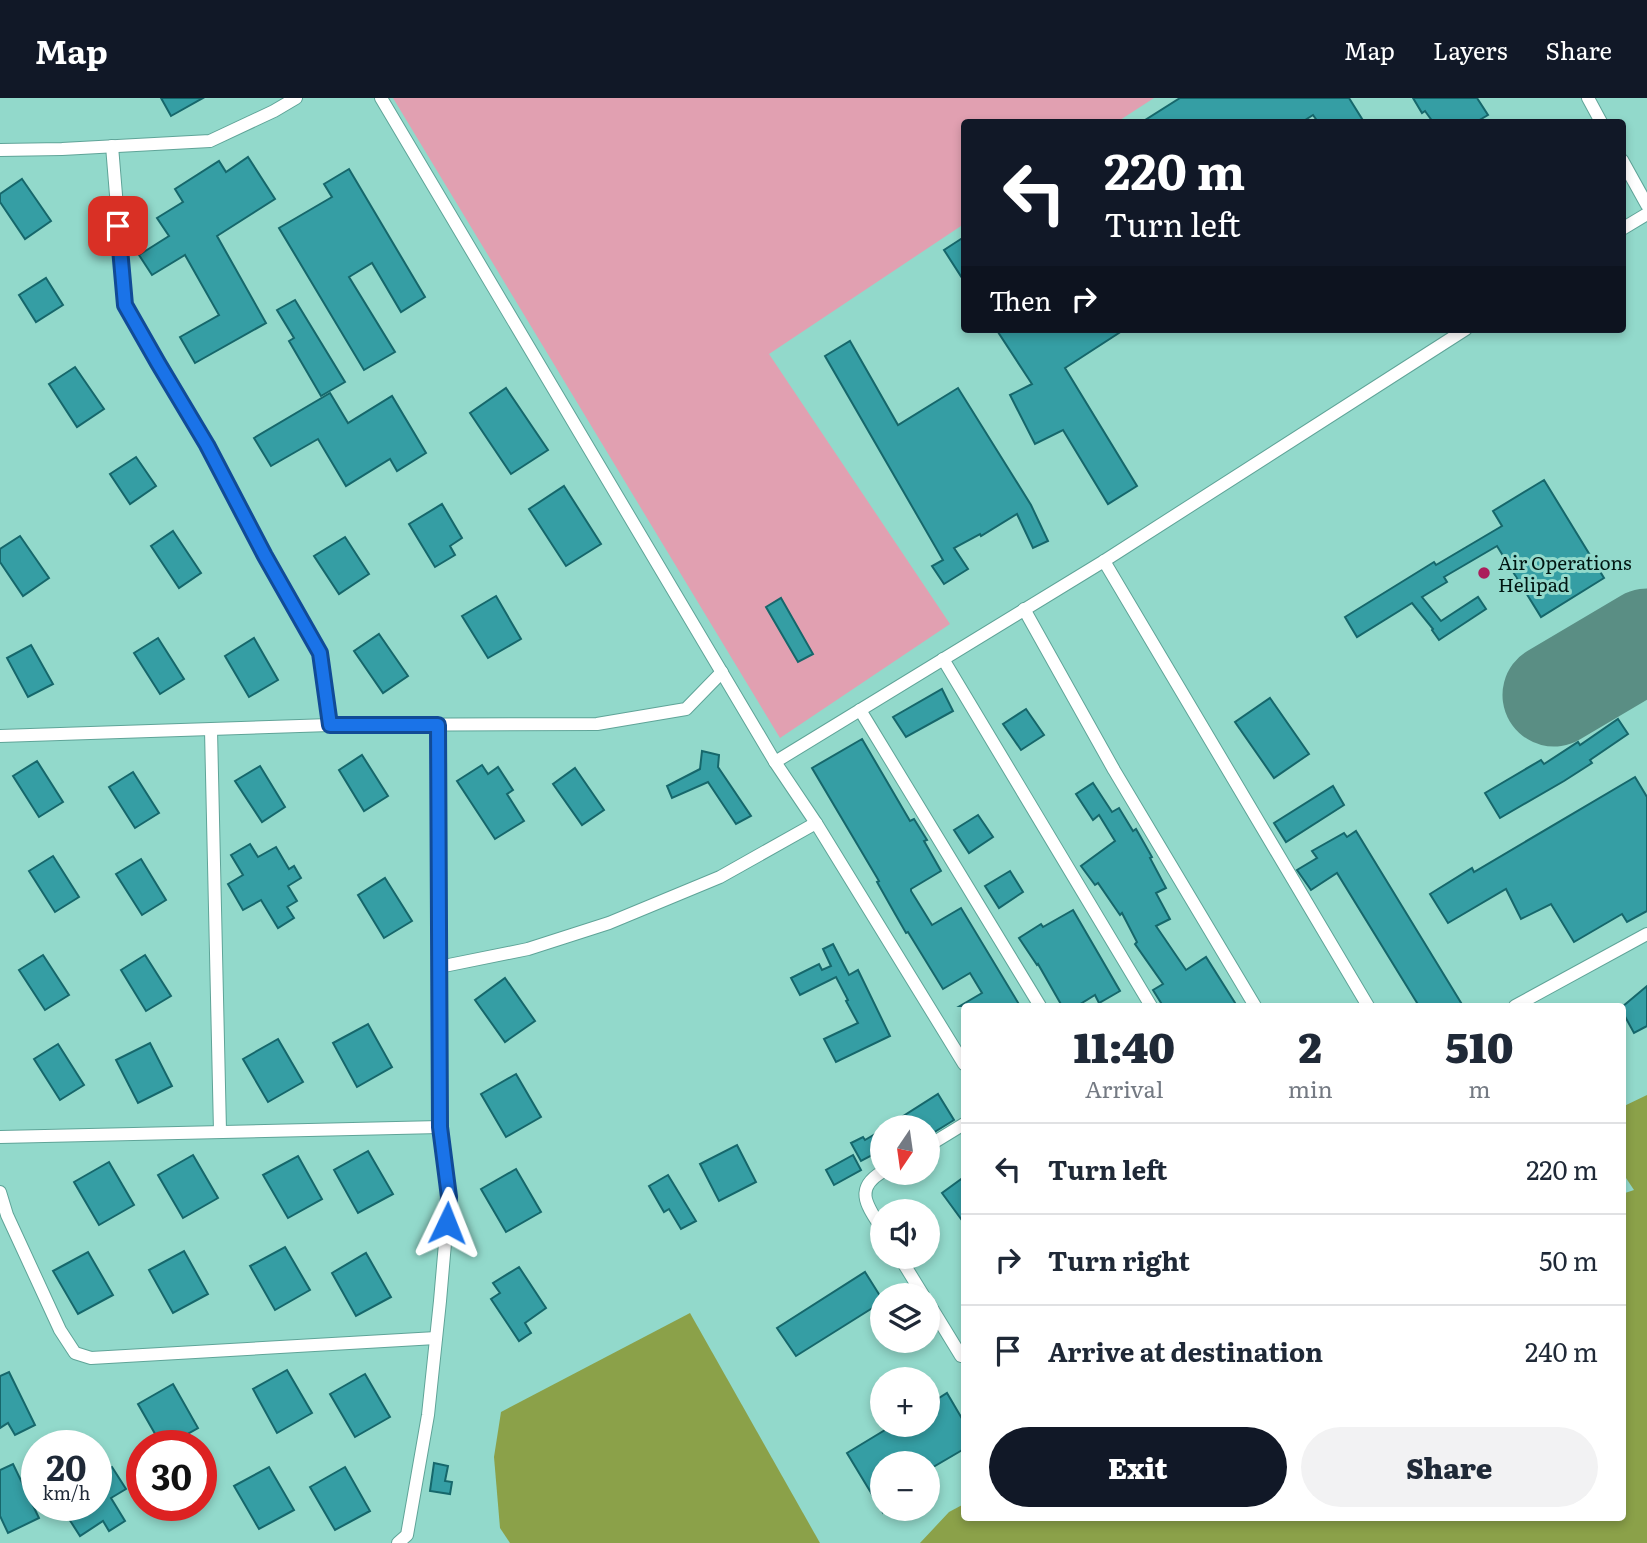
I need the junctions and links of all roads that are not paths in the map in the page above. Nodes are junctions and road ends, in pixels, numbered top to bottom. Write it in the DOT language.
graph roads {
  1 [pos="296,98"];
  2 [pos="381,98"];
  3 [pos="1588,98"];
  4 [pos="1599,119"];
  5 [pos="112,146"];
  6 [pos="0,150"];
  7 [pos="1626,167"];
  8 [pos="1647,205"];
  9 [pos="1647,214"];
  10 [pos="1626,227"];
  11 [pos="1460,333"];
  12 [pos="1104,561"];
  13 [pos="1024,610"];
  14 [pos="943,659"];
  15 [pos="722,672"];
  16 [pos="859,710"];
  17 [pos="330,725"];
  18 [pos="438,725"];
  19 [pos="211,730"];
  20 [pos="0,736"];
  21 [pos="775,762"];
  22 [pos="816,823"];
  23 [pos="1647,934"];
  24 [pos="439,967"];
  25 [pos="1038,1003"];
  26 [pos="1149,1003"];
  27 [pos="1253,1003"];
  28 [pos="1366,1003"];
  29 [pos="1520,1003"];
  30 [pos="961,1059"];
  31 [pos="961,1126"];
  32 [pos="440,1127"];
  33 [pos="220,1131"];
  34 [pos="0,1137"];
  35 [pos="940,1139"];
  36 [pos="870,1181"];
  37 [pos="0,1192"];
  38 [pos="870,1209"];
  39 [pos="940,1322"];
  40 [pos="436,1338"];
  41 [pos="961,1356"];
  42 [pos="406,1540"];
  1 -- 5 [label="street"];
  2 -- 15 [label="street"];
  3 -- 4 [label="street"];
  5 -- 6 [label="street"];
  5 -- 17 [label="street"];
  7 -- 8 [label="street"];
  9 -- 10 [label="street"];
  11 -- 12 [label="street"];
  12 -- 13 [label="street"];
  12 -- 28 [label="street"];
  13 -- 14 [label="street"];
  13 -- 27 [label="street"];
  14 -- 16 [label="street"];
  14 -- 26 [label="street"];
  15 -- 18 [label="street"];
  15 -- 21 [label="street"];
  16 -- 21 [label="street"];
  16 -- 25 [label="street"];
  17 -- 18 [label="street"];
  17 -- 19 [label="street"];
  18 -- 24 [label="street"];
  19 -- 20 [label="street"];
  19 -- 33 [label="street"];
  21 -- 22 [label="street"];
  22 -- 24 [label="street"];
  22 -- 30 [label="street"];
  23 -- 29 [label="street"];
  24 -- 32 [label="street"];
  31 -- 35 [label="street"];
  32 -- 33 [label="street"];
  32 -- 40 [label="street"];
  33 -- 34 [label="street"];
  36 -- 38 [label="street"];
  37 -- 40 [label="street"];
  39 -- 41 [label="street"];
  40 -- 42 [label="street"];
}
